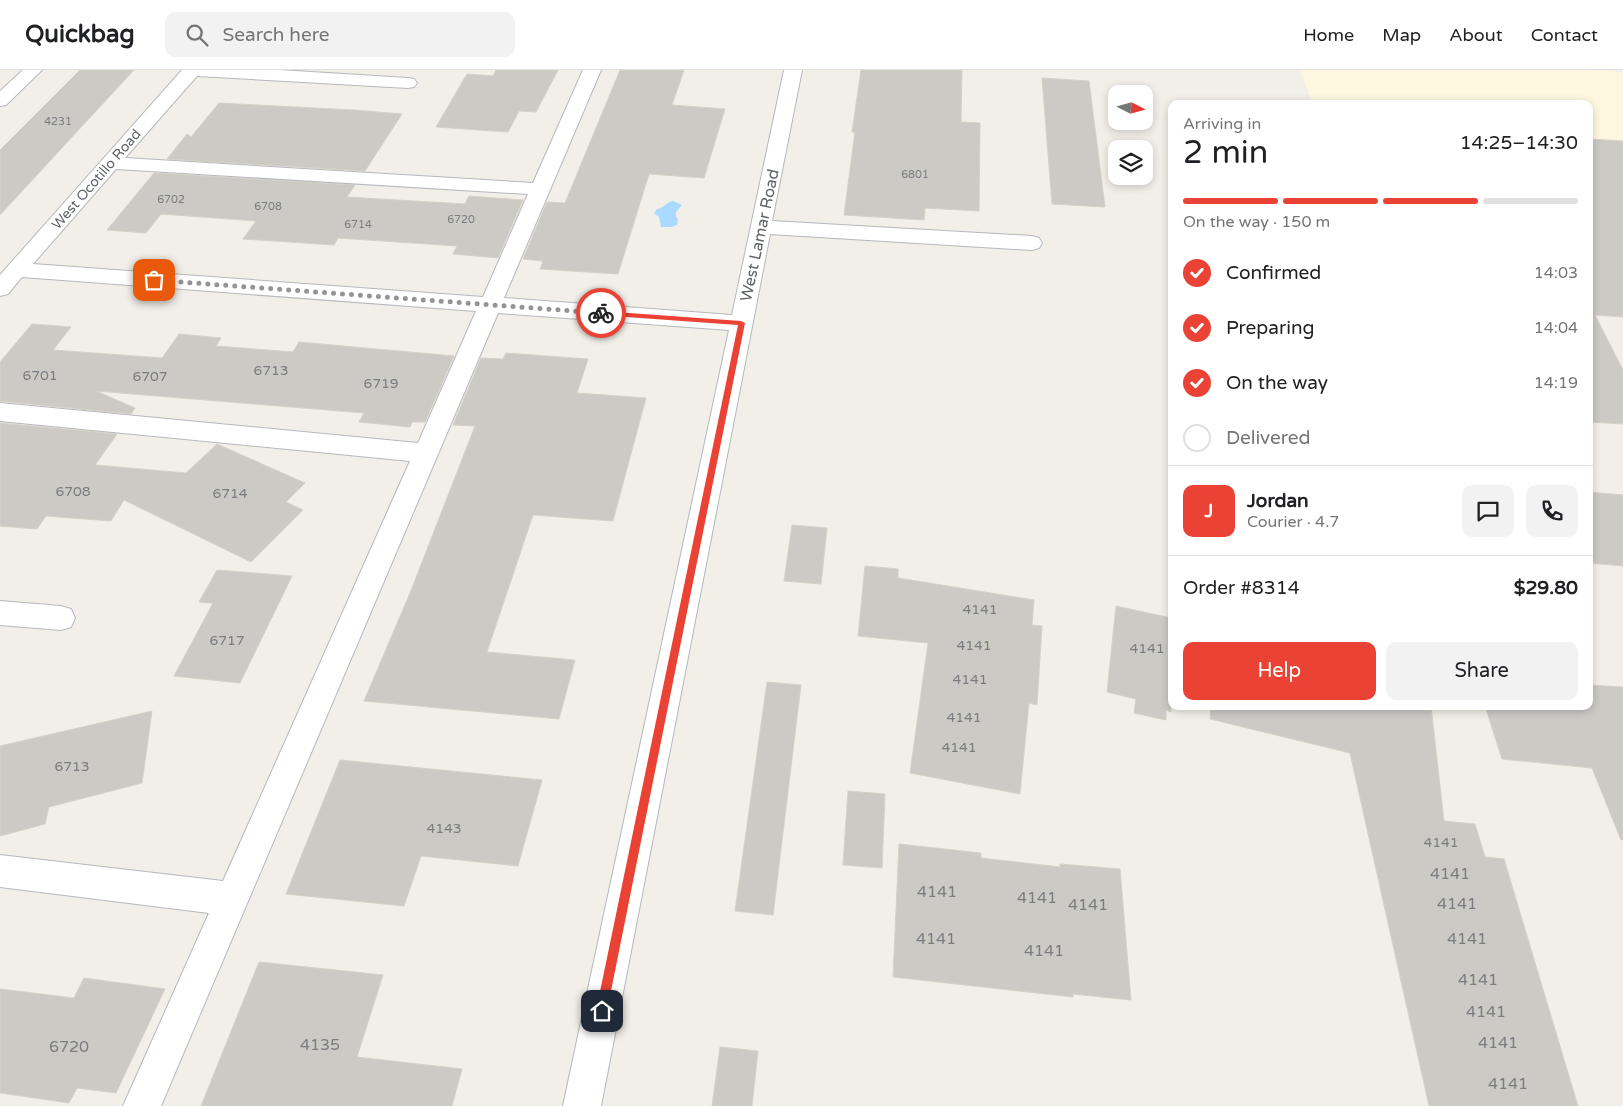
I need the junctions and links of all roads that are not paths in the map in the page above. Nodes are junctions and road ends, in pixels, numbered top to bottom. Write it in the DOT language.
graph roads {
  1 [pos="32,70"];
  2 [pos="192,70"];
  3 [pos="592,70"];
  4 [pos="794,70"];
  5 [pos="408,84"];
  6 [pos="0,100"];
  7 [pos="110,163"];
  8 [pos="540,189"];
  9 [pos="761,226"];
  10 [pos="1032,243"];
  11 [pos="16,270"];
  12 [pos="0,288"];
  13 [pos="490,305"];
  14 [pos="741,323"];
  15 [pos="0,412"];
  16 [pos="426,453"];
  17 [pos="0,613"];
  18 [pos="61,618"];
  19 [pos="0,871"];
  20 [pos="232,899"];
  21 [pos="142,1106"];
  22 [pos="582,1106"];
  1 -- 6 [label="street"];
  2 -- 5 [label="street"];
  2 -- 7 [label="street, West Ocotillo Road"];
  3 -- 8 [label="street"];
  4 -- 9 [label="street, West Lamar Road"];
  7 -- 8 [label="street"];
  7 -- 11 [label="street, West Ocotillo Road"];
  8 -- 13 [label="street"];
  9 -- 10 [label="street"];
  9 -- 14 [label="street, West Lamar Road"];
  11 -- 12 [label="street, West Ocotillo Road"];
  11 -- 13 [label="street"];
  13 -- 14 [label="street"];
  13 -- 16 [label="street"];
  14 -- 22 [label="street, West Lamar Road"];
  15 -- 16 [label="street"];
  16 -- 20 [label="street"];
  17 -- 18 [label="street"];
  19 -- 20 [label="street"];
  20 -- 21 [label="street"];
}
